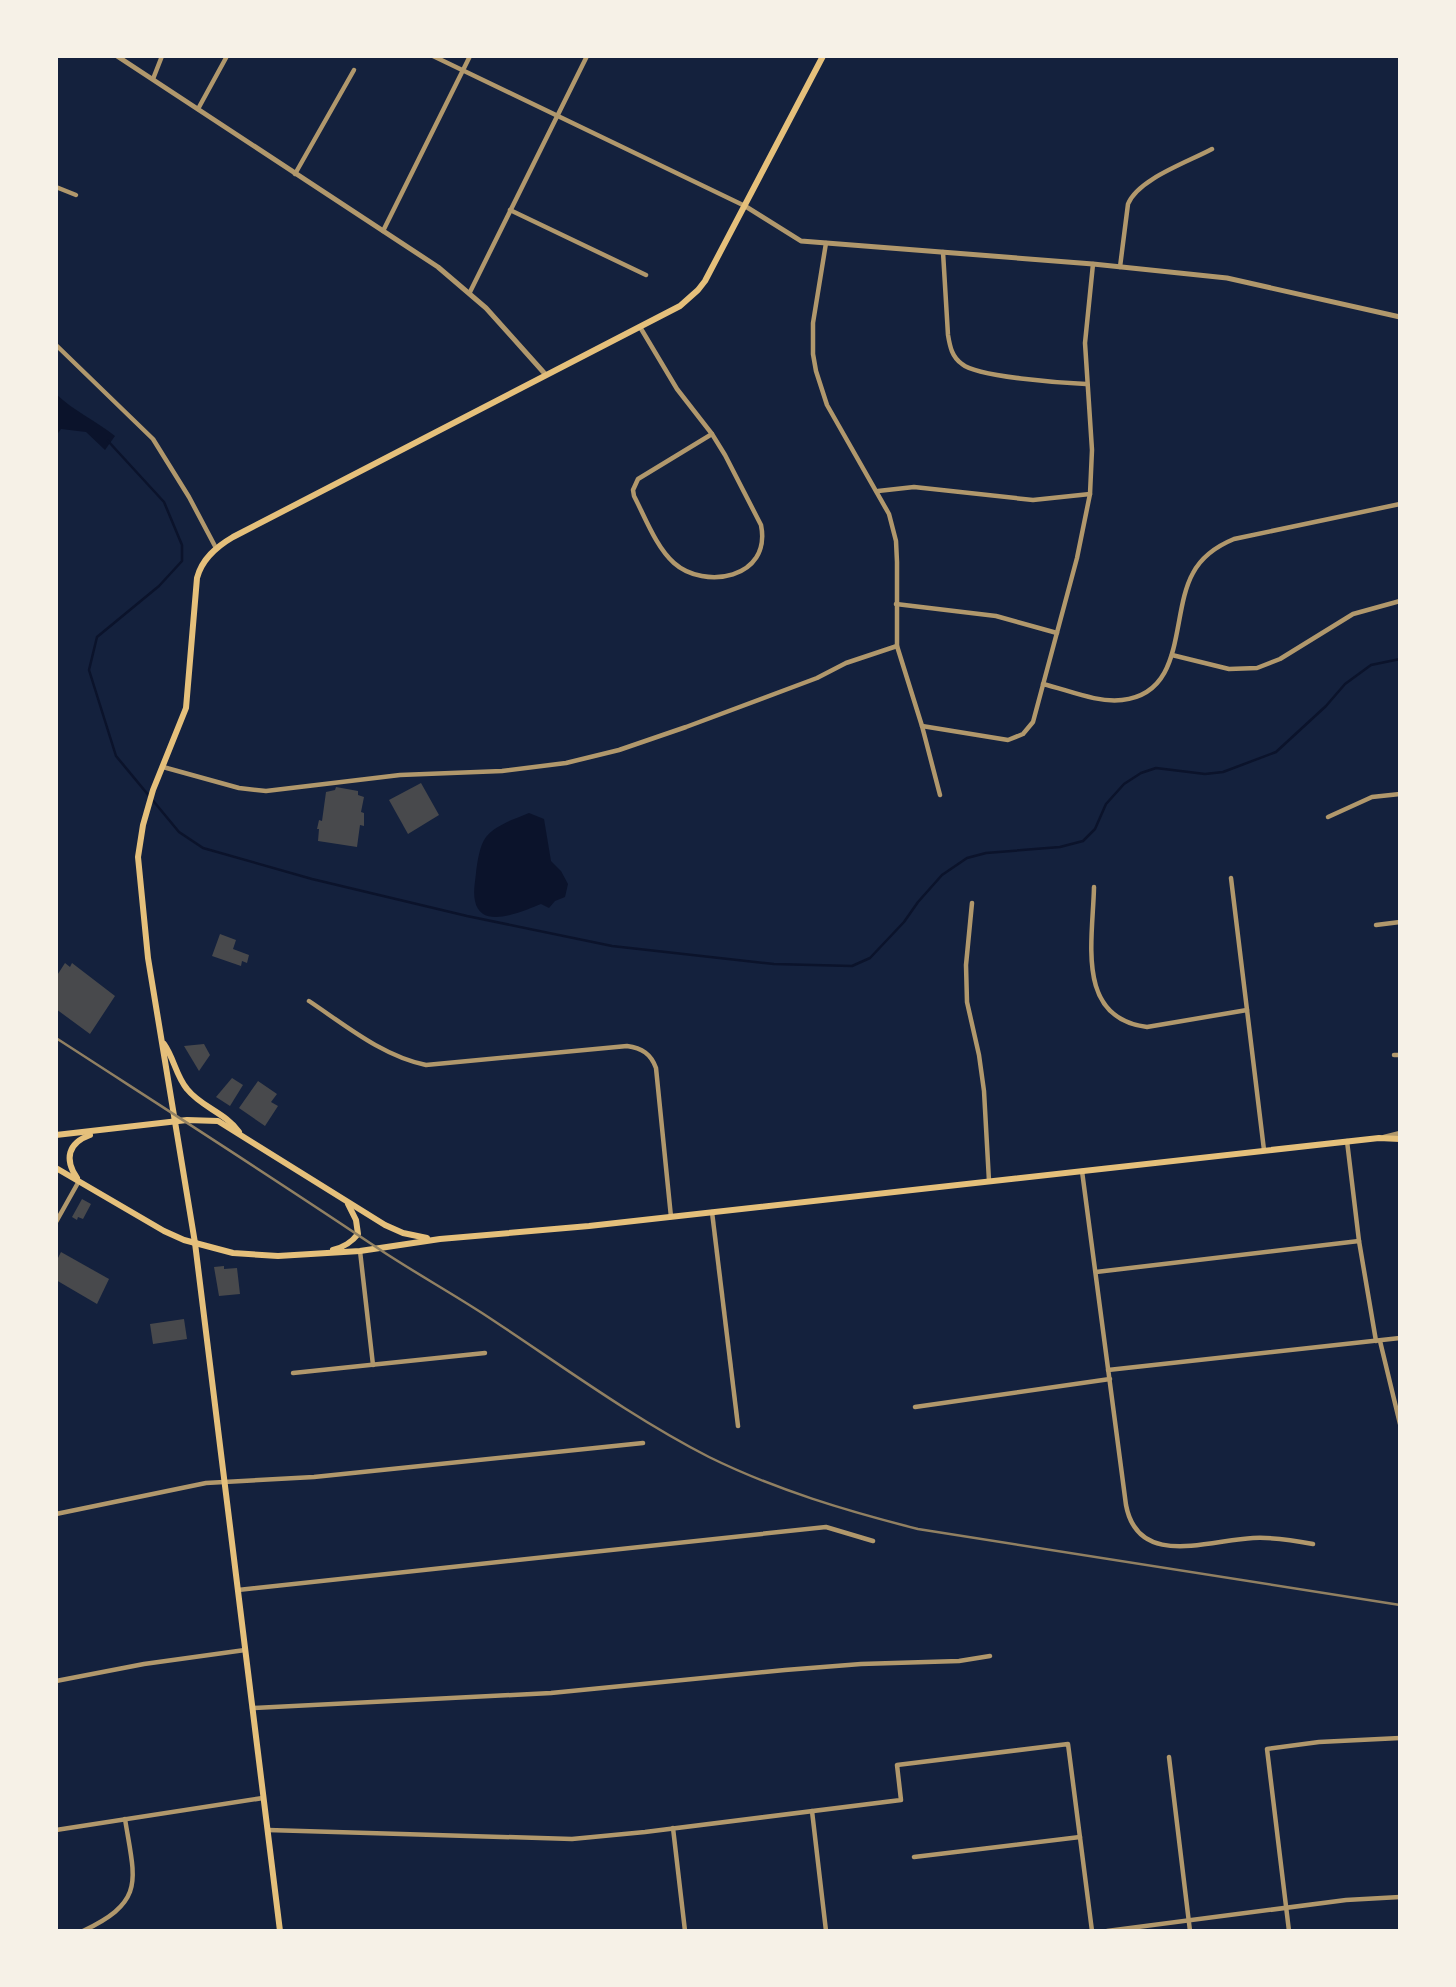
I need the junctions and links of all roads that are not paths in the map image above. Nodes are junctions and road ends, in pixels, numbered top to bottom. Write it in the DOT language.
graph roads {
  1 [pos="117,56"];
  2 [pos="162,56"];
  3 [pos="227,56"];
  4 [pos="433,56"];
  5 [pos="470,56"];
  6 [pos="587,56"];
  7 [pos="823,56"];
  8 [pos="354,70"];
  9 [pos="463,70"];
  10 [pos="153,79"];
  11 [pos="198,109"];
  12 [pos="557,116"];
  13 [pos="1212,149"];
  14 [pos="295,174"];
  15 [pos="56,187"];
  16 [pos="76,195"];
  17 [pos="745,206"];
  18 [pos="510,210"];
  19 [pos="383,231"];
  20 [pos="826,243"];
  21 [pos="943,252"];
  22 [pos="1093,264"];
  23 [pos="1120,267"];
  24 [pos="646,275"];
  25 [pos="470,292"];
  26 [pos="1400,317"];
  27 [pos="640,327"];
  28 [pos="56,345"];
  29 [pos="546,375"];
  30 [pos="1086,384"];
  31 [pos="712,434"];
  32 [pos="878,491"];
  33 [pos="1090,494"];
  34 [pos="1400,504"];
  35 [pos="217,549"];
  36 [pos="1400,601"];
  37 [pos="896,604"];
  38 [pos="1057,633"];
  39 [pos="897,646"];
  40 [pos="1172,655"];
  41 [pos="1043,684"];
  42 [pos="922,726"];
  43 [pos="163,767"];
  44 [pos="1400,794"];
  45 [pos="940,795"];
  46 [pos="1328,817"];
  47 [pos="1231,878"];
  48 [pos="1094,887"];
  49 [pos="972,903"];
  50 [pos="1400,922"];
  51 [pos="1376,925"];
  52 [pos="309,1001"];
  53 [pos="1247,1010"];
  54 [pos="162,1042"];
  55 [pos="173,1122"];
  56 [pos="106,1130"];
  57 [pos="1400,1133"];
  58 [pos="56,1135"];
  59 [pos="242,1136"];
  60 [pos="1379,1138"];
  61 [pos="1400,1139"];
  62 [pos="1347,1141"];
  63 [pos="1264,1150"];
  64 [pos="56,1168"];
  65 [pos="1082,1171"];
  66 [pos="79,1181"];
  67 [pos="989,1181"];
  68 [pos="347,1202"];
  69 [pos="712,1212"];
  70 [pos="671,1217"];
  71 [pos="56,1222"];
  72 [pos="358,1234"];
  73 [pos="440,1239"];
  74 [pos="1360,1241"];
  75 [pos="195,1243"];
  76 [pos="359,1251"];
  77 [pos="304,1255"];
  78 [pos="1096,1272"];
  79 [pos="1400,1338"];
  80 [pos="1378,1341"];
  81 [pos="485,1353"];
  82 [pos="373,1365"];
  83 [pos="1108,1370"];
  84 [pos="293,1373"];
  85 [pos="1110,1379"];
  86 [pos="915,1407"];
  87 [pos="1400,1423"];
  88 [pos="737,1426"];
  89 [pos="643,1443"];
  90 [pos="226,1482"];
  91 [pos="56,1514"];
  92 [pos="873,1541"];
  93 [pos="1313,1544"];
  94 [pos="238,1590"];
  95 [pos="246,1650"];
  96 [pos="990,1656"];
  97 [pos="56,1681"];
  98 [pos="252,1708"];
  99 [pos="1400,1738"];
  100 [pos="1169,1757"];
  101 [pos="263,1798"];
  102 [pos="812,1811"];
  103 [pos="125,1819"];
  104 [pos="673,1828"];
  105 [pos="56,1829"];
  106 [pos="267,1830"];
  107 [pos="1080,1837"];
  108 [pos="914,1857"];
  109 [pos="1400,1897"];
  110 [pos="1286,1908"];
  111 [pos="1189,1920"];
  112 [pos="83,1931"];
  113 [pos="280,1931"];
  114 [pos="685,1931"];
  115 [pos="826,1931"];
  116 [pos="1092,1931"];
  117 [pos="1107,1931"];
  118 [pos="1191,1931"];
  119 [pos="1289,1931"];
  1 -- 10 [label="street"];
  2 -- 10 [label="street"];
  3 -- 11 [label="street"];
  4 -- 9 [label="street"];
  5 -- 9 [label="street"];
  6 -- 12 [label="street"];
  7 -- 17 [label="main road"];
  8 -- 14 [label="street"];
  9 -- 12 [label="street"];
  9 -- 19 [label="street"];
  10 -- 11 [label="street"];
  11 -- 14 [label="street"];
  12 -- 17 [label="street"];
  12 -- 18 [label="street"];
  13 -- 23 [label="street"];
  14 -- 19 [label="street"];
  15 -- 16 [label="street"];
  17 -- 20 [label="street"];
  17 -- 27 [label="main road"];
  18 -- 24 [label="street"];
  18 -- 25 [label="street"];
  19 -- 25 [label="street"];
  20 -- 21 [label="street"];
  20 -- 32 [label="street"];
  21 -- 22 [label="street"];
  21 -- 30 [label="street"];
  22 -- 23 [label="street"];
  22 -- 30 [label="street"];
  23 -- 26 [label="street"];
  25 -- 29 [label="street"];
  27 -- 29 [label="main road"];
  27 -- 31 [label="street"];
  28 -- 35 [label="street"];
  29 -- 35 [label="main road"];
  30 -- 33 [label="street"];
  31 -- 31 [label="street"];
  32 -- 33 [label="street"];
  32 -- 37 [label="street"];
  33 -- 38 [label="street"];
  34 -- 40 [label="street"];
  35 -- 43 [label="main road"];
  36 -- 40 [label="street"];
  37 -- 38 [label="street"];
  37 -- 39 [label="street"];
  38 -- 41 [label="street"];
  39 -- 42 [label="street"];
  39 -- 43 [label="street"];
  40 -- 41 [label="street"];
  41 -- 42 [label="street"];
  42 -- 45 [label="street"];
  43 -- 54 [label="main road"];
  44 -- 46 [label="street"];
  47 -- 53 [label="street"];
  48 -- 53 [label="street"];
  49 -- 67 [label="street"];
  50 -- 51 [label="street"];
  52 -- 70 [label="street"];
  53 -- 63 [label="street"];
  54 -- 55 [label="main road"];
  54 -- 59 [label="main road"];
  55 -- 56 [label="main road"];
  55 -- 59 [label="main road"];
  55 -- 75 [label="main road"];
  56 -- 58 [label="main road"];
  56 -- 66 [label="main road"];
  57 -- 60 [label="street"];
  59 -- 68 [label="main road"];
  60 -- 61 [label="main road"];
  60 -- 62 [label="main road"];
  62 -- 63 [label="main road"];
  62 -- 74 [label="street"];
  63 -- 65 [label="main road"];
  64 -- 66 [label="main road"];
  65 -- 67 [label="main road"];
  65 -- 78 [label="street"];
  66 -- 71 [label="street"];
  66 -- 75 [label="main road"];
  67 -- 69 [label="main road"];
  68 -- 72 [label="main road"];
  68 -- 73 [label="main road"];
  69 -- 70 [label="main road"];
  69 -- 88 [label="street"];
  70 -- 73 [label="main road"];
  72 -- 76 [label="main road"];
  72 -- 77 [label="main road"];
  73 -- 76 [label="main road"];
  74 -- 78 [label="street"];
  74 -- 80 [label="street"];
  75 -- 77 [label="main road"];
  75 -- 90 [label="main road"];
  76 -- 77 [label="main road"];
  76 -- 82 [label="street"];
  78 -- 83 [label="street"];
  79 -- 80 [label="street"];
  80 -- 83 [label="street"];
  80 -- 87 [label="street"];
  81 -- 82 [label="street"];
  82 -- 84 [label="street"];
  83 -- 85 [label="street"];
  85 -- 86 [label="street"];
  85 -- 93 [label="street"];
  89 -- 90 [label="street"];
  90 -- 91 [label="street"];
  90 -- 94 [label="main road"];
  92 -- 94 [label="street"];
  94 -- 95 [label="main road"];
  95 -- 97 [label="street"];
  95 -- 98 [label="main road"];
  96 -- 98 [label="street"];
  98 -- 101 [label="main road"];
  99 -- 110 [label="street"];
  100 -- 111 [label="street"];
  101 -- 103 [label="street"];
  101 -- 106 [label="main road"];
  102 -- 104 [label="street"];
  102 -- 107 [label="street"];
  102 -- 115 [label="street"];
  103 -- 105 [label="street"];
  103 -- 112 [label="street"];
  104 -- 106 [label="street"];
  104 -- 114 [label="street"];
  106 -- 113 [label="main road"];
  107 -- 108 [label="street"];
  107 -- 116 [label="street"];
  109 -- 110 [label="street"];
  110 -- 111 [label="street"];
  110 -- 119 [label="street"];
  111 -- 117 [label="street"];
  111 -- 118 [label="street"];
}
